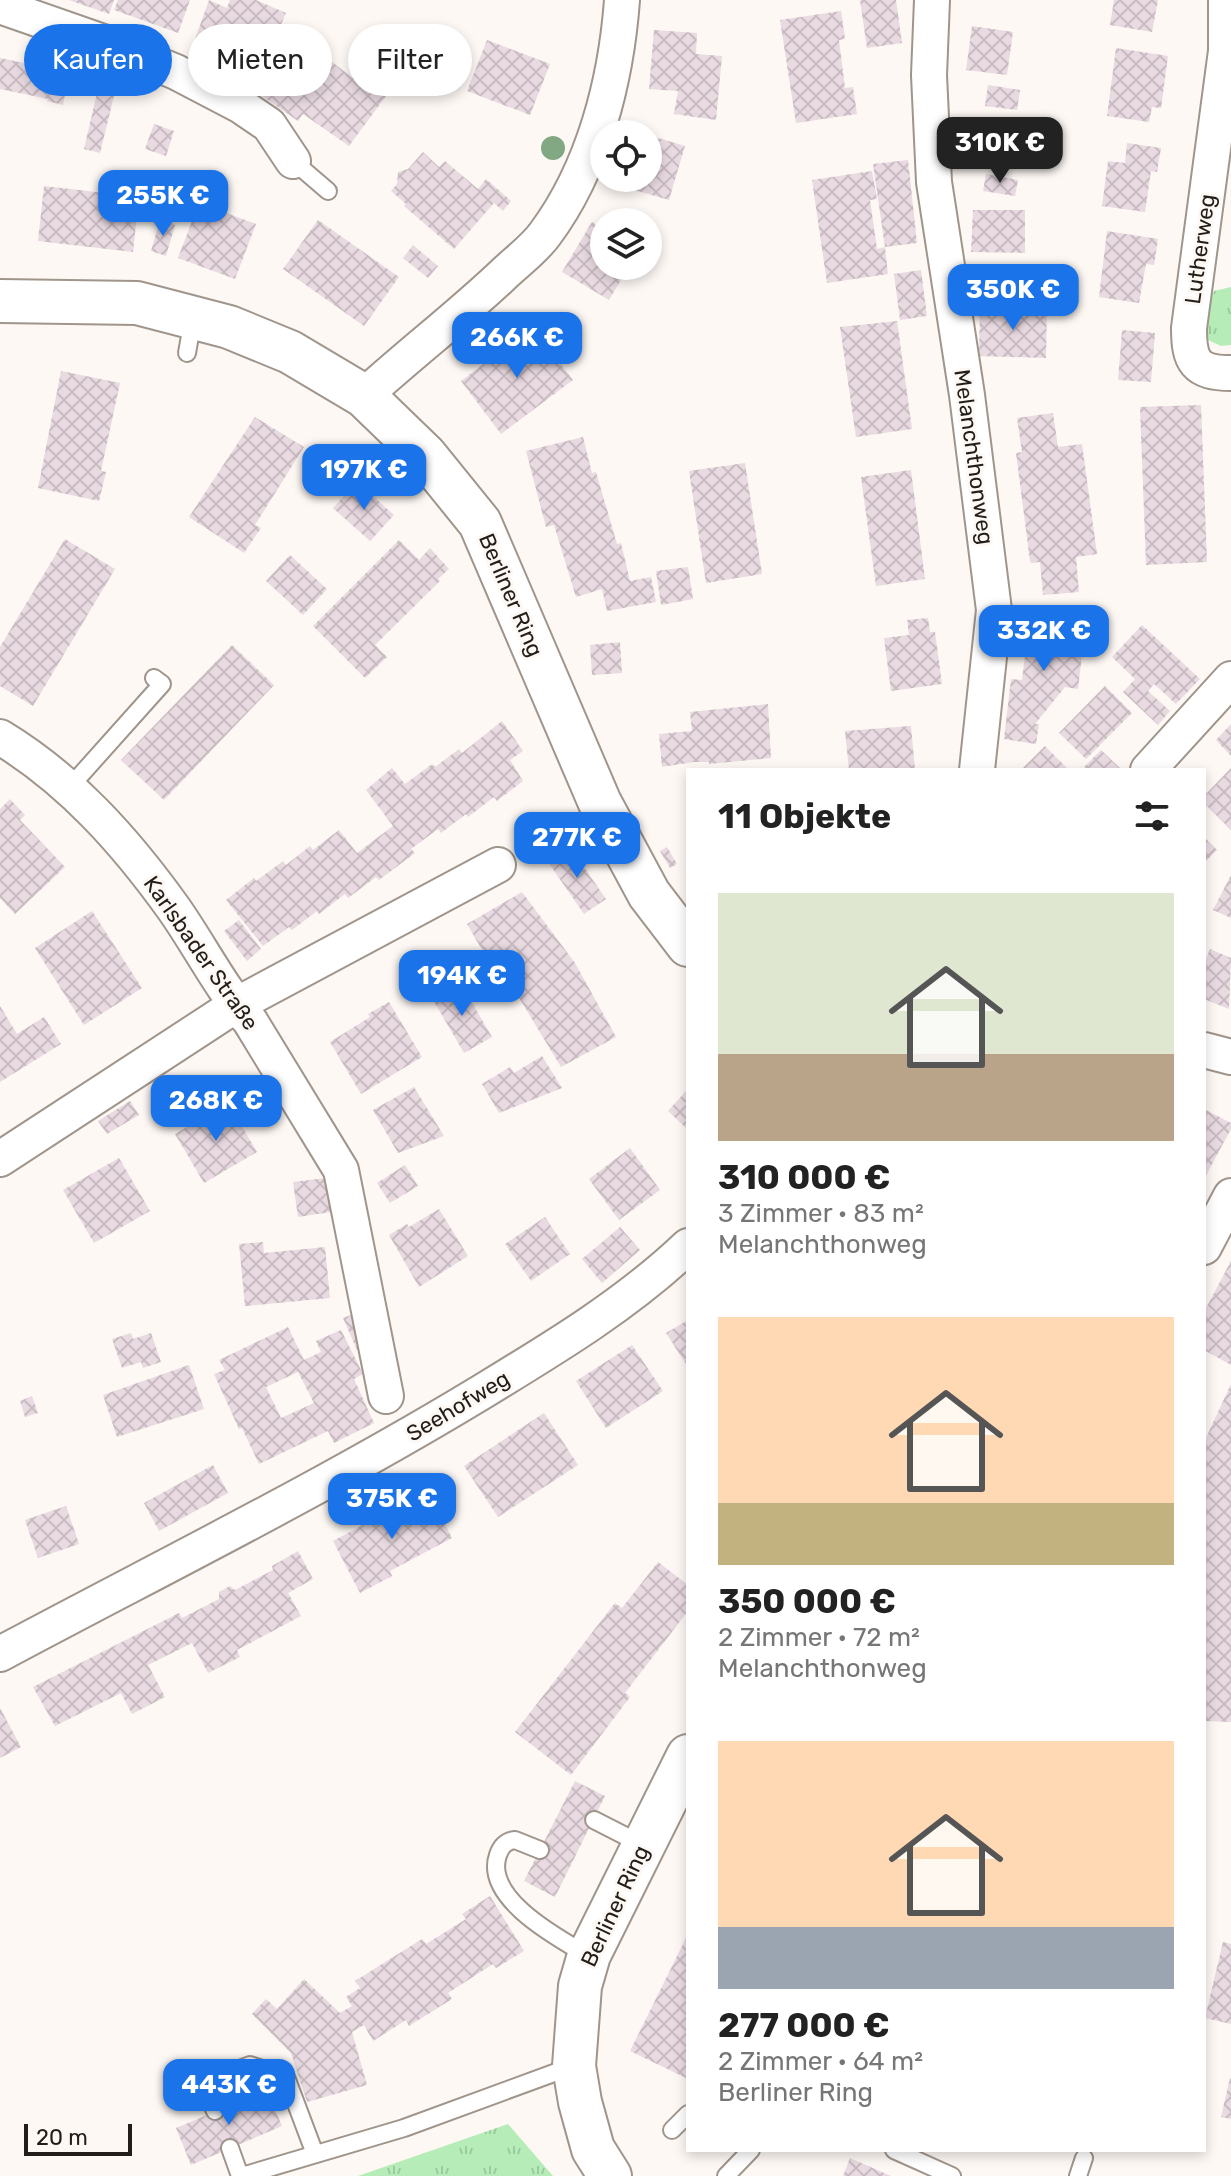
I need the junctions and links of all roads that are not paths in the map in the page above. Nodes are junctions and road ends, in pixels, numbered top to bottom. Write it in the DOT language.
graph roads {
  1 [pos="622,0"];
  2 [pos="932,0"];
  3 [pos="1226,0"];
  4 [pos="0,6"];
  5 [pos="293,161"];
  6 [pos="328,191"];
  7 [pos="0,301"];
  8 [pos="1231,373"];
  9 [pos="364,396"];
  10 [pos="154,678"];
  11 [pos="1231,679"];
  12 [pos="3,746"];
  13 [pos="977,768"];
  14 [pos="1150,768"];
  15 [pos="69,788"];
  16 [pos="498,865"];
  17 [pos="686,942"];
  18 [pos="236,1005"];
  19 [pos="1206,1051"];
  20 [pos="1231,1057"];
  21 [pos="0,1159"];
  22 [pos="1231,1196"];
  23 [pos="1206,1243"];
  24 [pos="686,1248"];
  25 [pos="386,1396"];
  26 [pos="0,1654"];
  27 [pos="686,1760"];
  28 [pos="594,1820"];
  29 [pos="643,1845"];
  30 [pos="540,1850"];
  31 [pos="589,1955"];
  32 [pos="574,2066"];
  33 [pos="215,2111"];
  34 [pos="686,2116"];
  35 [pos="672,2130"];
  36 [pos="230,2148"];
  37 [pos="749,2152"];
  38 [pos="898,2152"];
  39 [pos="315,2154"];
  40 [pos="1084,2158"];
  41 [pos="948,2175"];
  42 [pos="241,2176"];
  43 [pos="610,2176"];
  44 [pos="726,2176"];
  45 [pos="1078,2176"];
  1 -- 9 [label="street"];
  2 -- 13 [label="street, Melanchthonweg"];
  3 -- 8 [label="street, Lutherweg"];
  4 -- 5 [label="street"];
  5 -- 6 [label="lane"];
  7 -- 9 [label="street, Berliner Ring"];
  9 -- 17 [label="street, Berliner Ring"];
  10 -- 15 [label="lane"];
  11 -- 14 [label="street"];
  12 -- 15 [label="street, Karlsbader Straße"];
  15 -- 18 [label="street, Karlsbader Straße"];
  16 -- 18 [label="street"];
  18 -- 21 [label="street"];
  18 -- 25 [label="street, Karlsbader Straße"];
  19 -- 20 [label="street"];
  22 -- 23 [label="street"];
  24 -- 26 [label="street, Seehofweg"];
  27 -- 29 [label="street, Berliner Ring"];
  28 -- 29 [label="lane"];
  29 -- 31 [label="street, Berliner Ring"];
  30 -- 31 [label="lane"];
  31 -- 32 [label="street, Berliner Ring"];
  32 -- 39 [label="lane"];
  32 -- 43 [label="street, Berliner Ring"];
  33 -- 39 [label="lane"];
  34 -- 35 [label="lane"];
  36 -- 42 [label="lane"];
  37 -- 44 [label="lane"];
  38 -- 41 [label="lane"];
  39 -- 42 [label="lane"];
  40 -- 45 [label="lane"];
}
